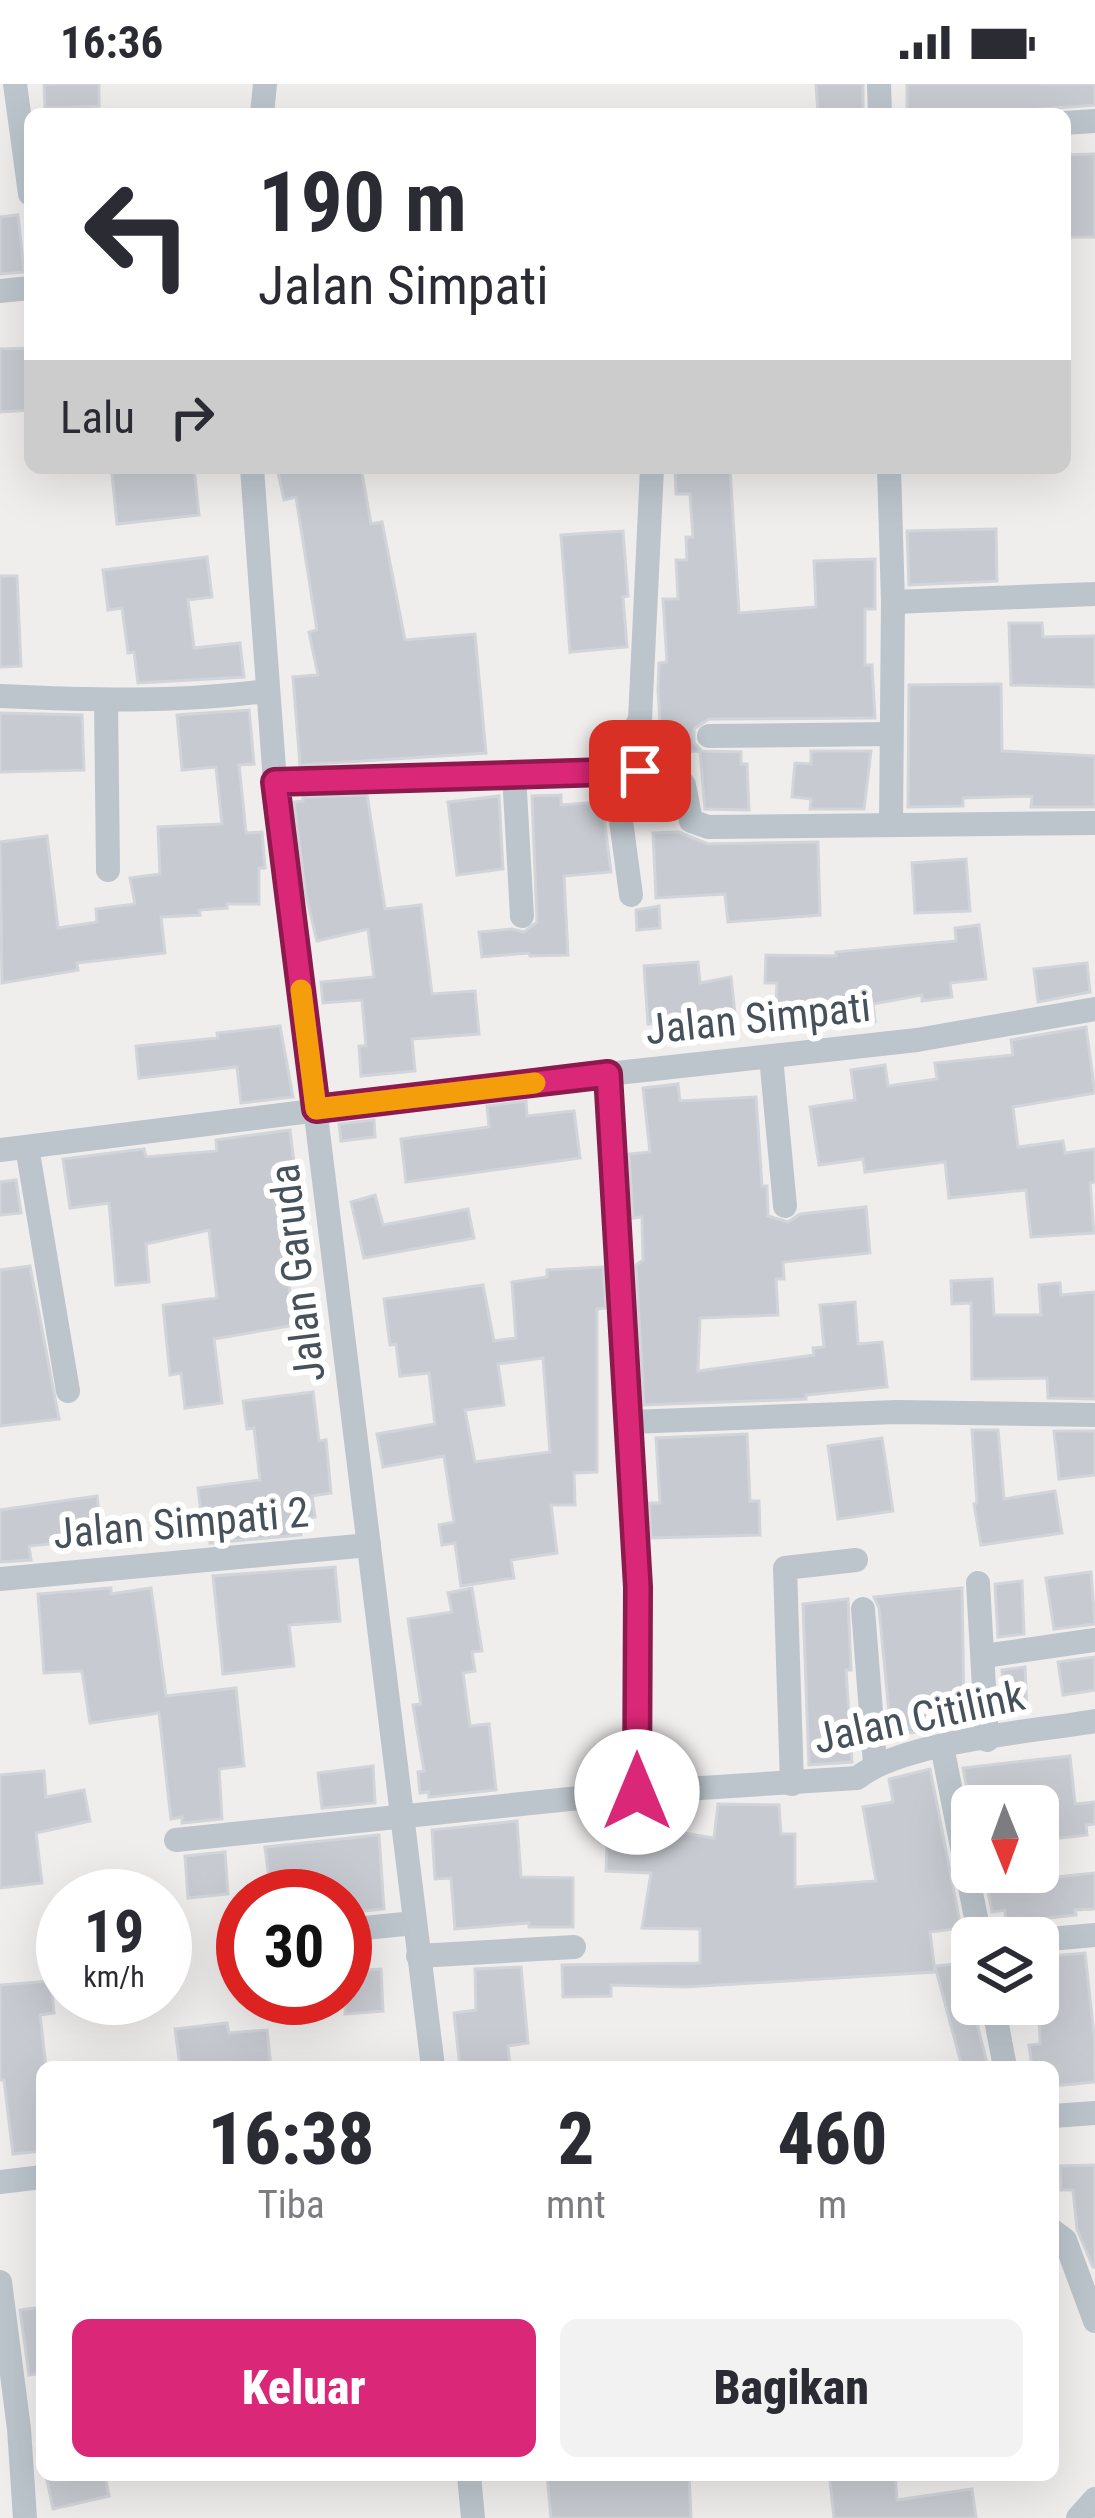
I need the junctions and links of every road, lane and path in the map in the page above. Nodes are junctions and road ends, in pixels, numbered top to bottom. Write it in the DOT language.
graph roads {
  1 [pos="15,84"];
  2 [pos="24,150"];
  3 [pos="252,474"];
  4 [pos="652,474"];
  5 [pos="889,474"];
  6 [pos="1095,594"];
  7 [pos="893,602"];
  8 [pos="266,691"];
  9 [pos="0,695"];
  10 [pos="106,701"];
  11 [pos="891,734"];
  12 [pos="709,736"];
  13 [pos="614,769"];
  14 [pos="514,774"];
  15 [pos="275,782"];
  16 [pos="891,823"];
  17 [pos="1095,823"];
  18 [pos="108,870"];
  19 [pos="631,895"];
  20 [pos="522,916"];
  21 [pos="1095,1009"];
  22 [pos="771,1057"];
  23 [pos="608,1074"];
  24 [pos="316,1109"];
  25 [pos="27,1147"];
  26 [pos="0,1150"];
  27 [pos="784,1206"];
  28 [pos="68,1390"];
  29 [pos="1095,1415"];
  30 [pos="629,1422"];
  31 [pos="369,1545"];
  32 [pos="856,1560"];
  33 [pos="0,1579"];
  34 [pos="978,1583"];
  35 [pos="863,1609"];
  36 [pos="1095,1640"];
  37 [pos="983,1656"];
  38 [pos="1095,1720"];
  39 [pos="987,1740"];
  40 [pos="942,1746"];
  41 [pos="875,1764"];
  42 [pos="792,1784"];
  43 [pos="637,1792"];
  44 [pos="401,1814"];
  45 [pos="176,1840"];
  46 [pos="976,1917"];
  47 [pos="414,1923"];
  48 [pos="372,1927"];
  49 [pos="1095,1935"];
  50 [pos="1059,1938"];
  51 [pos="574,1947"];
  52 [pos="418,1956"];
  53 [pos="996,2025"];
  54 [pos="432,2061"];
  55 [pos="1004,2061"];
  56 [pos="1095,2113"];
  57 [pos="1059,2116"];
  58 [pos="36,2178"];
  59 [pos="0,2182"];
  60 [pos="1059,2236"];
  61 [pos="0,2282"];
  62 [pos="1095,2321"];
  63 [pos="470,2481"];
  64 [pos="1095,2499"];
  65 [pos="25,2518"];
  66 [pos="473,2518"];
  67 [pos="1078,2518"];
  1 -- 2 [label="street"];
  3 -- 8 [label="street, Jalan Garuda"];
  4 -- 13 [label="street"];
  5 -- 7 [label="street"];
  6 -- 7 [label="street"];
  7 -- 11 [label="street"];
  8 -- 10 [label="street"];
  8 -- 15 [label="street, Jalan Garuda"];
  9 -- 10 [label="street"];
  10 -- 18 [label="street"];
  11 -- 12 [label="street"];
  11 -- 16 [label="street"];
  13 -- 14 [label="street"];
  13 -- 16 [label="street"];
  13 -- 19 [label="street"];
  14 -- 15 [label="street"];
  14 -- 20 [label="street"];
  15 -- 24 [label="street, Jalan Garuda"];
  16 -- 17 [label="street"];
  21 -- 22 [label="street, Jalan Simpati"];
  22 -- 23 [label="street, Jalan Simpati"];
  22 -- 27 [label="street"];
  23 -- 24 [label="street, Jalan Simpati"];
  23 -- 30 [label="street"];
  24 -- 25 [label="street, Jalan Simpati"];
  24 -- 31 [label="street, Jalan Garuda"];
  25 -- 26 [label="street, Jalan Simpati"];
  25 -- 28 [label="street"];
  29 -- 30 [label="street"];
  30 -- 43 [label="street"];
  31 -- 33 [label="street, Jalan Simpati 2"];
  31 -- 44 [label="street, Jalan Garuda"];
  32 -- 42 [label="street"];
  34 -- 37 [label="street"];
  35 -- 41 [label="street"];
  36 -- 37 [label="street"];
  37 -- 39 [label="street"];
  38 -- 39 [label="street, Jalan Citilink"];
  39 -- 40 [label="street, Jalan Citilink"];
  40 -- 41 [label="street, Jalan Citilink"];
  40 -- 46 [label="street"];
  41 -- 42 [label="street, Jalan Citilink"];
  42 -- 43 [label="street, Jalan Citilink"];
  43 -- 44 [label="street, Jalan Citilink"];
  44 -- 45 [label="street, Jalan Citilink"];
  44 -- 47 [label="street, Jalan Garuda"];
  47 -- 48 [label="street"];
  47 -- 52 [label="street, Jalan Garuda"];
  49 -- 50 [label="street"];
  51 -- 52 [label="street"];
  52 -- 54 [label="street, Jalan Garuda"];
  53 -- 55 [label="street"];
  56 -- 57 [label="street"];
  58 -- 59 [label="street"];
  60 -- 62 [label="street"];
  61 -- 65 [label="street"];
  63 -- 66 [label="street"];
  64 -- 67 [label="street"];
}
